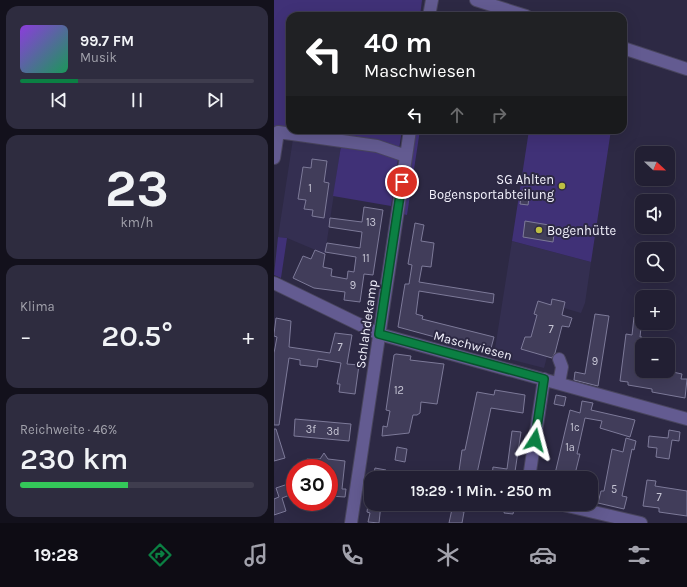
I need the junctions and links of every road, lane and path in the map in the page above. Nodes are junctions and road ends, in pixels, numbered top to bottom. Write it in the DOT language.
graph roads {
  1 [pos="432,0"];
  2 [pos="476,0"];
  3 [pos="430,12"];
  4 [pos="514,12"];
  5 [pos="627,49"];
  6 [pos="687,69"];
  7 [pos="286,133"];
  8 [pos="292,134"];
  9 [pos="409,134"];
  10 [pos="406,156"];
  11 [pos="274,158"];
  12 [pos="274,283"];
  13 [pos="379,334"];
  14 [pos="559,359"];
  15 [pos="544,379"];
  16 [pos="559,383"];
  17 [pos="687,419"];
  18 [pos="530,471"];
  19 [pos="589,511"];
  20 [pos="351,523"];
  21 [pos="641,523"];
  1 -- 3 [label="street"];
  2 -- 4 [label="street"];
  5 -- 6 [label="street"];
  7 -- 11 [label="street"];
  8 -- 10 [label="street"];
  9 -- 10 [label="street, Schlahdekamp"];
  10 -- 13 [label="street, Schlahdekamp"];
  12 -- 13 [label="street, Maschwiesen"];
  13 -- 15 [label="street, Maschwiesen"];
  13 -- 20 [label="street, Schlahdekamp"];
  14 -- 16 [label="street"];
  15 -- 16 [label="street, Maschwiesen"];
  15 -- 18 [label="street"];
  16 -- 17 [label="street, Maschwiesen"];
  19 -- 21 [label="street"];
}
